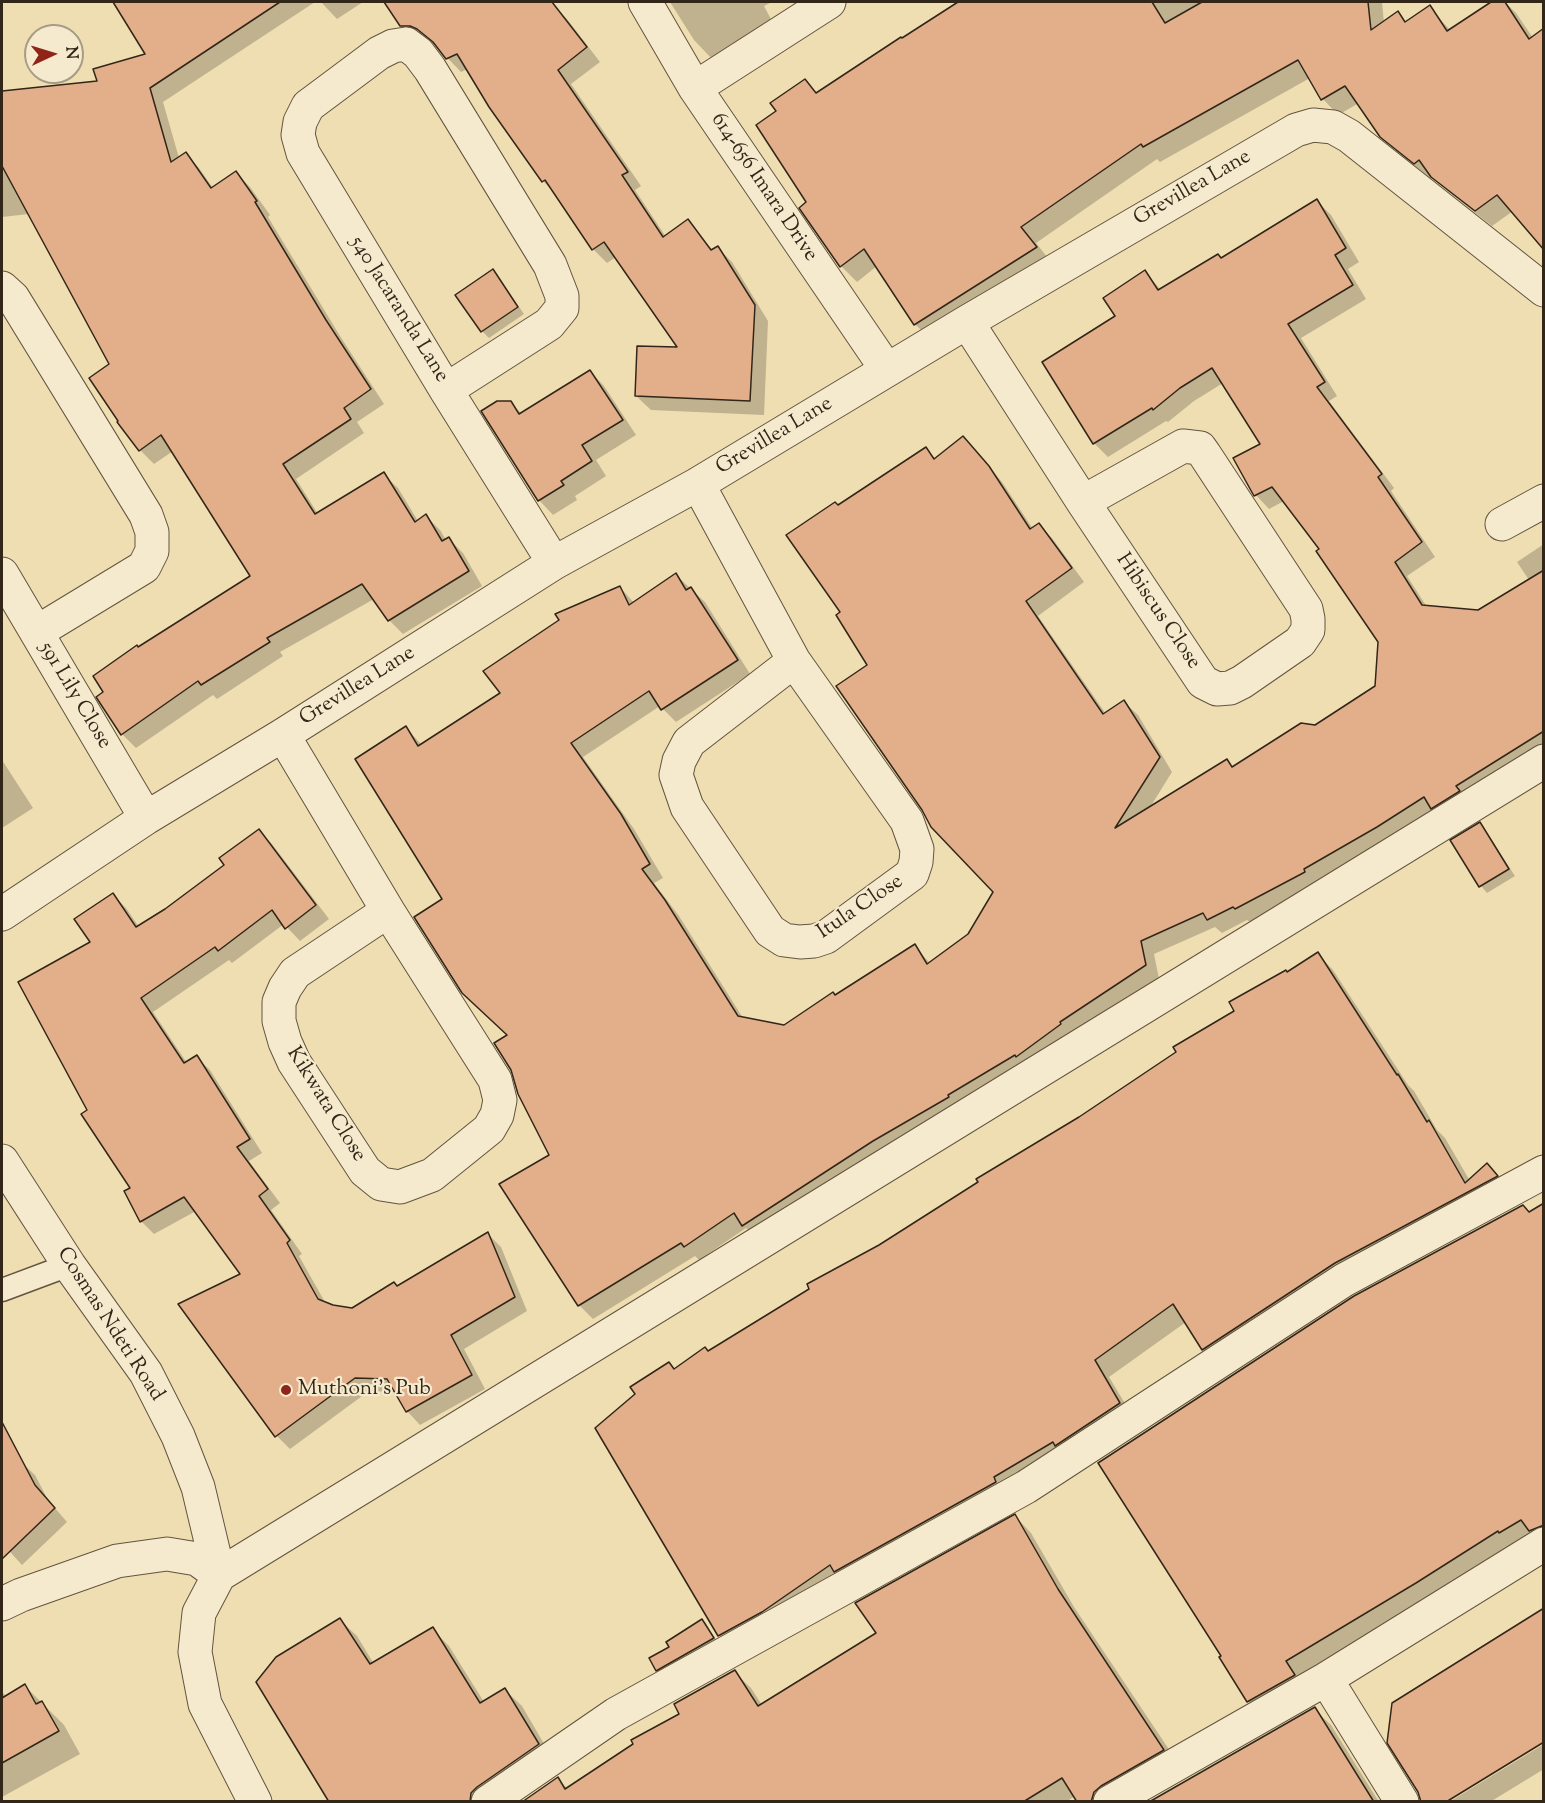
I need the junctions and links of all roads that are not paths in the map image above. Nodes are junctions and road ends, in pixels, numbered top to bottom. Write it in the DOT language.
graph roads {
  1 [pos="645,2"];
  2 [pos="829,2"];
  3 [pos="695,88"];
  4 [pos="2,288"];
  5 [pos="1544,290"];
  6 [pos="967,322"];
  7 [pos="887,370"];
  8 [pos="446,390"];
  9 [pos="698,484"];
  10 [pos="1083,501"];
  11 [pos="1544,501"];
  12 [pos="1502,524"];
  13 [pos="554,562"];
  14 [pos="2,574"];
  15 [pos="37,633"];
  16 [pos="794,661"];
  17 [pos="283,735"];
  18 [pos="1541,767"];
  19 [pos="146,818"];
  20 [pos="388,911"];
  21 [pos="2,914"];
  22 [pos="2,1161"];
  23 [pos="1544,1172"];
  24 [pos="69,1265"];
  25 [pos="2,1290"];
  26 [pos="1544,1544"];
  27 [pos="219,1575"];
  28 [pos="2,1604"];
  29 [pos="1326,1679"];
  30 [pos="255,1802"];
  31 [pos="488,1802"];
  32 [pos="1110,1802"];
  33 [pos="1402,1802"];
  1 -- 3 [label="street, 614-656 Imara Drive"];
  2 -- 3 [label="street"];
  3 -- 7 [label="street, 614-656 Imara Drive"];
  4 -- 15 [label="street"];
  5 -- 6 [label="street, Grevillea Lane"];
  6 -- 7 [label="street, Grevillea Lane"];
  6 -- 10 [label="street"];
  7 -- 9 [label="street, Grevillea Lane"];
  8 -- 8 [label="street, 540 Jacaranda Lane"];
  8 -- 13 [label="street"];
  9 -- 13 [label="street, Grevillea Lane"];
  9 -- 16 [label="street, Itula Close"];
  10 -- 10 [label="street, Hibiscus Close"];
  11 -- 12 [label="street"];
  13 -- 17 [label="street, Grevillea Lane"];
  14 -- 15 [label="street, 591 Lily Close"];
  15 -- 19 [label="street, 591 Lily Close"];
  16 -- 16 [label="street, Itula Close"];
  17 -- 19 [label="street, Grevillea Lane"];
  17 -- 20 [label="street, Kikwata Close"];
  18 -- 27 [label="street"];
  19 -- 21 [label="street, Grevillea Lane"];
  20 -- 20 [label="street, Kikwata Close"];
  22 -- 24 [label="street, Cosmas Ndeti Road"];
  23 -- 31 [label="street"];
  24 -- 25 [label="lane"];
  24 -- 27 [label="street, Cosmas Ndeti Road"];
  26 -- 29 [label="street"];
  27 -- 28 [label="street"];
  27 -- 30 [label="street"];
  29 -- 32 [label="street"];
  29 -- 33 [label="street"];
}
